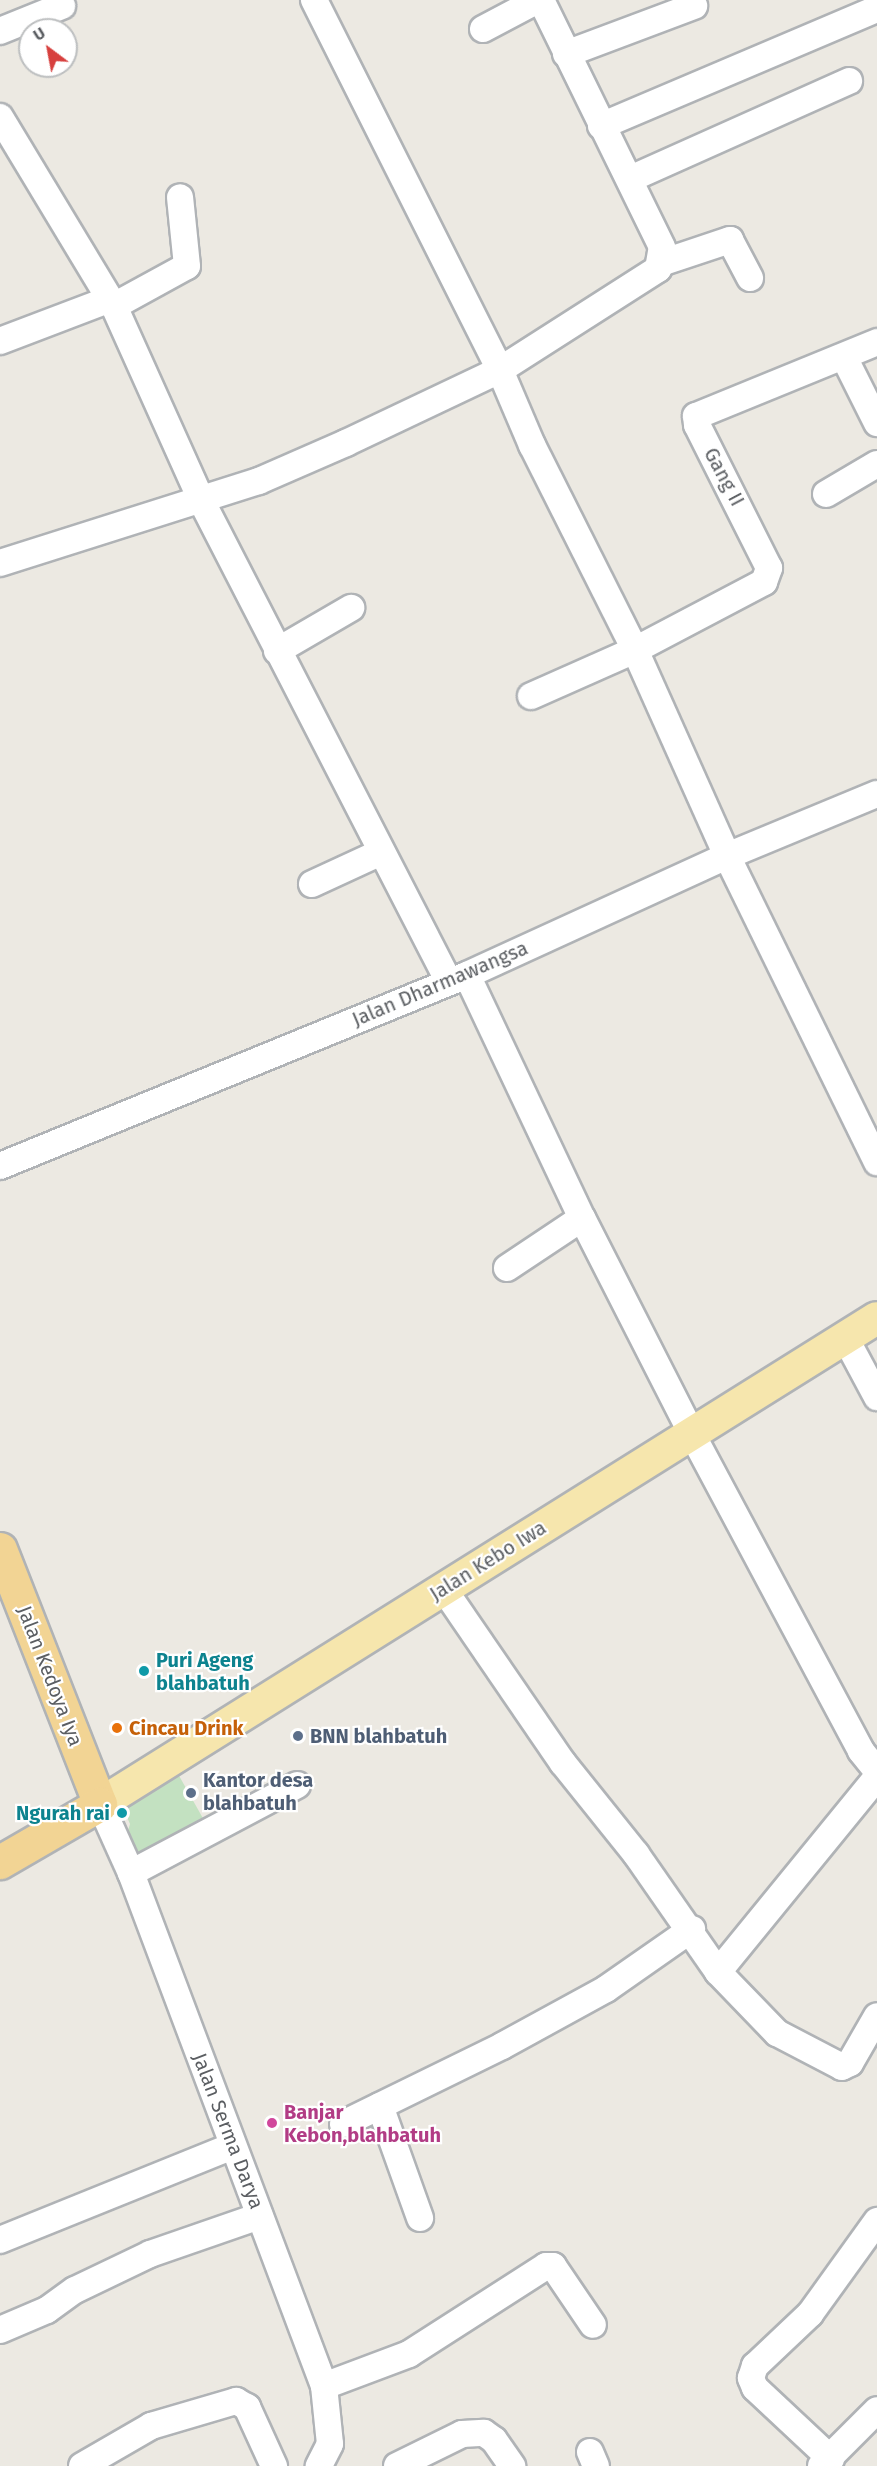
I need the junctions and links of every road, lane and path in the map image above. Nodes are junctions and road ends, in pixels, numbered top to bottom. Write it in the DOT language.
graph roads {
  1 [pos="540,0"];
  2 [pos="316,1"];
  3 [pos="62,6"];
  4 [pos="694,6"];
  5 [pos="877,9"];
  6 [pos="483,29"];
  7 [pos="0,31"];
  8 [pos="566,54"];
  9 [pos="849,81"];
  10 [pos="0,117"];
  11 [pos="601,126"];
  12 [pos="630,179"];
  13 [pos="180,197"];
  14 [pos="661,263"];
  15 [pos="750,278"];
  16 [pos="111,303"];
  17 [pos="0,341"];
  18 [pos="877,342"];
  19 [pos="844,357"];
  20 [pos="500,370"];
  21 [pos="877,423"];
  22 [pos="877,464"];
  23 [pos="826,494"];
  24 [pos="201,500"];
  25 [pos="0,563"];
  26 [pos="351,608"];
  27 [pos="635,650"];
  28 [pos="277,651"];
  29 [pos="531,696"];
  30 [pos="877,794"];
  31 [pos="379,853"];
  32 [pos="727,856"];
  33 [pos="312,884"];
  34 [pos="458,979"];
  35 [pos="877,1162"];
  36 [pos="0,1166"];
  37 [pos="582,1218"];
  38 [pos="507,1268"];
  39 [pos="877,1318"];
  40 [pos="846,1339"];
  41 [pos="877,1397"];
  42 [pos="693,1436"];
  43 [pos="0,1549"];
  44 [pos="443,1588"];
  45 [pos="10,1603"];
  46 [pos="874,1769"];
  47 [pos="297,1785"];
  48 [pos="100,1804"];
  49 [pos="0,1862"];
  50 [pos="131,1873"];
  51 [pos="692,1929"];
  52 [pos="718,1972"];
  53 [pos="877,2016"];
  54 [pos="380,2106"];
  55 [pos="343,2124"];
  56 [pos="233,2146"];
  57 [pos="260,2216"];
  58 [pos="420,2218"];
  59 [pos="877,2221"];
  60 [pos="0,2240"];
  61 [pos="593,2325"];
  62 [pos="0,2330"];
  63 [pos="324,2386"];
  64 [pos="877,2410"];
  65 [pos="826,2462"];
  66 [pos="322,2465"];
  67 [pos="82,2466"];
  68 [pos="274,2466"];
  69 [pos="397,2466"];
  70 [pos="512,2466"];
  1 -- 6 [label="street"];
  1 -- 8 [label="street"];
  2 -- 20 [label="street"];
  3 -- 7 [label="street"];
  4 -- 8 [label="street"];
  5 -- 11 [label="street"];
  8 -- 11 [label="street"];
  9 -- 12 [label="street"];
  10 -- 16 [label="street"];
  11 -- 12 [label="street"];
  12 -- 14 [label="street"];
  13 -- 16 [label="street"];
  14 -- 15 [label="street"];
  14 -- 20 [label="street"];
  16 -- 17 [label="street"];
  16 -- 24 [label="street"];
  18 -- 19 [label="street, Gang II"];
  19 -- 21 [label="street"];
  19 -- 27 [label="street, Gang II"];
  20 -- 24 [label="street"];
  20 -- 27 [label="street"];
  22 -- 23 [label="street"];
  24 -- 25 [label="street"];
  24 -- 28 [label="street"];
  26 -- 28 [label="street"];
  27 -- 29 [label="street"];
  27 -- 32 [label="street"];
  28 -- 31 [label="street"];
  30 -- 32 [label="street, Jalan Dharmawangsa"];
  31 -- 33 [label="street"];
  31 -- 34 [label="street"];
  32 -- 34 [label="street, Jalan Dharmawangsa"];
  32 -- 35 [label="street"];
  34 -- 36 [label="street, Jalan Dharmawangsa"];
  34 -- 37 [label="street"];
  37 -- 38 [label="street"];
  37 -- 42 [label="street"];
  39 -- 40 [label="main road, Jalan Kebo Iwa"];
  40 -- 41 [label="street"];
  40 -- 42 [label="main road, Jalan Kebo Iwa"];
  42 -- 44 [label="main road, Jalan Kebo Iwa"];
  42 -- 46 [label="street"];
  43 -- 45 [label="highway, Jalan Kedoya Iya"];
  44 -- 48 [label="main road, Jalan Kebo Iwa"];
  44 -- 51 [label="street"];
  45 -- 48 [label="highway, Jalan Kedoya Iya"];
  46 -- 52 [label="street"];
  47 -- 50 [label="street"];
  48 -- 49 [label="highway"];
  48 -- 50 [label="street, Jalan Serma Darya"];
  50 -- 56 [label="street, Jalan Serma Darya"];
  51 -- 52 [label="street"];
  51 -- 54 [label="street"];
  52 -- 53 [label="street"];
  54 -- 55 [label="street"];
  54 -- 58 [label="street"];
  56 -- 57 [label="street, Jalan Serma Darya"];
  56 -- 60 [label="street"];
  57 -- 62 [label="street"];
  57 -- 63 [label="street, Jalan Serma Darya"];
  59 -- 65 [label="street"];
  61 -- 63 [label="street"];
  63 -- 66 [label="street, Jalan Serma Darya"];
  64 -- 65 [label="street"];
  67 -- 68 [label="street"];
  69 -- 70 [label="street"];
}
